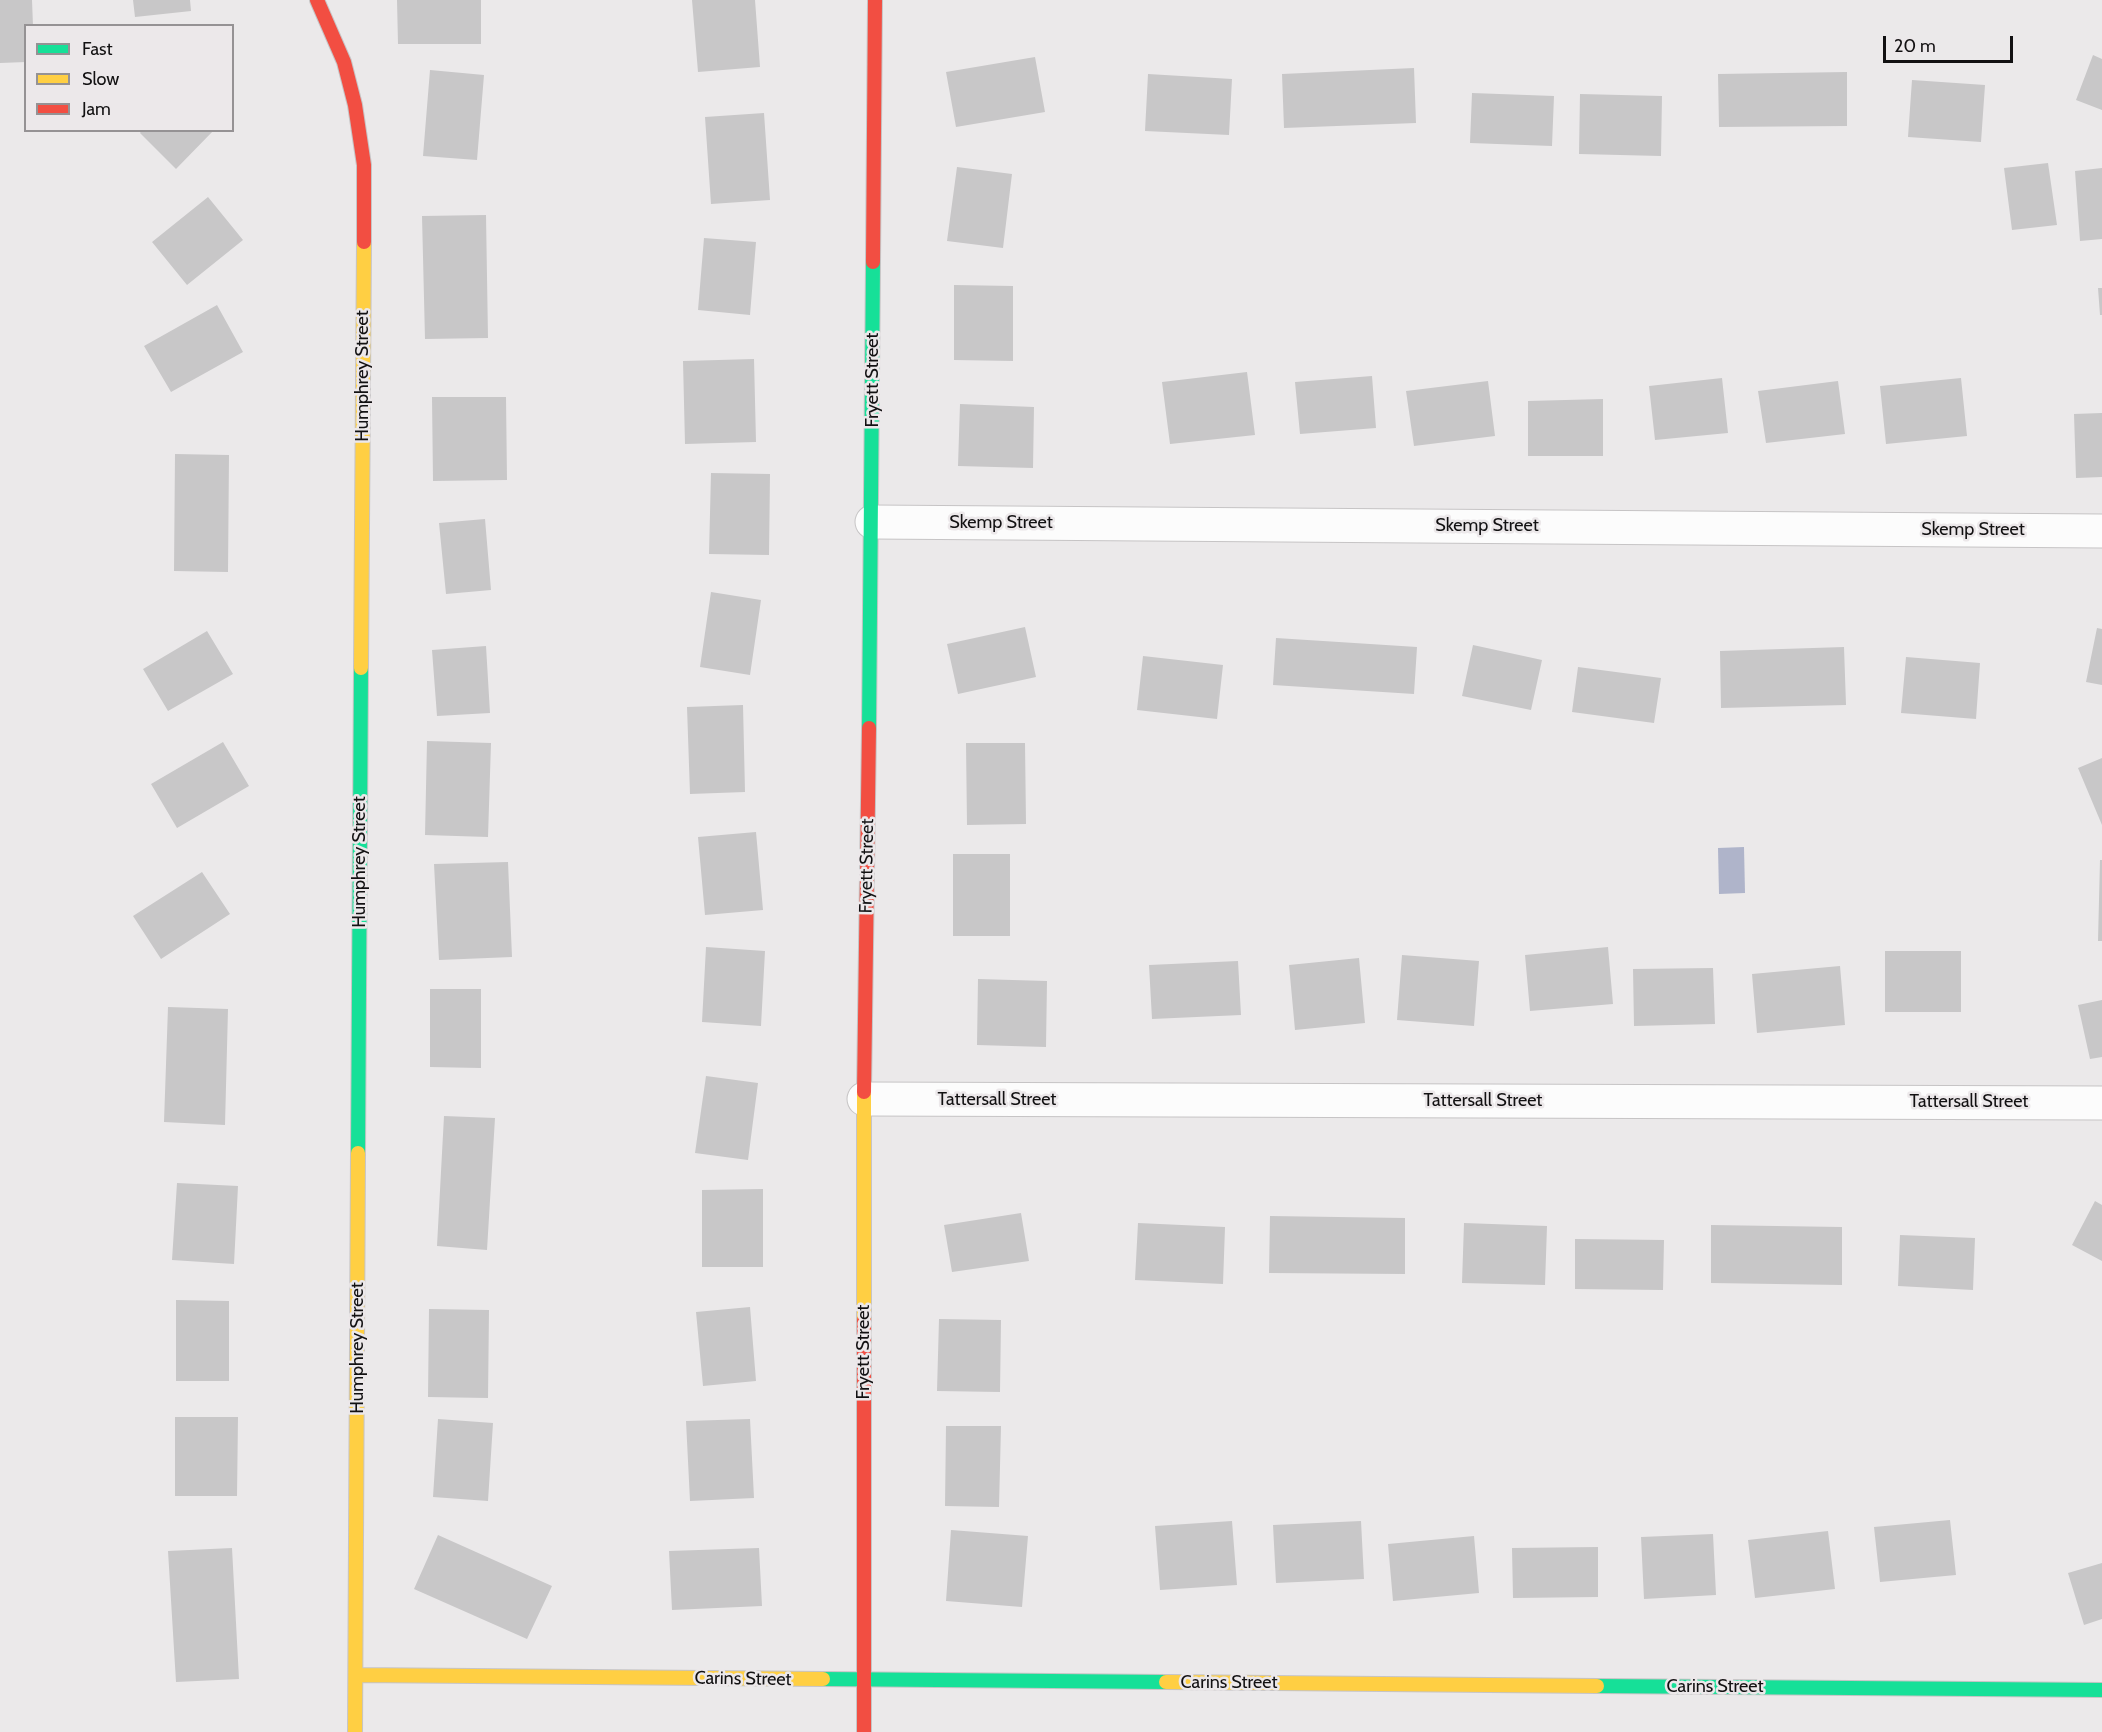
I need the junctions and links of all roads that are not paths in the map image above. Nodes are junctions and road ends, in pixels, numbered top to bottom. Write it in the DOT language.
graph roads {
  1 [pos="317,0"];
  2 [pos="875,0"];
  3 [pos="872,522"];
  4 [pos="2102,531"];
  5 [pos="864,1099"];
  6 [pos="2102,1103"];
  7 [pos="356,1675"];
  8 [pos="865,1681"];
  9 [pos="2102,1690"];
  10 [pos="355,1732"];
  11 [pos="864,1732"];
  1 -- 7 [label="street, Humphrey Street"];
  2 -- 3 [label="street, Fryett Street"];
  3 -- 4 [label="street, Skemp Street"];
  3 -- 5 [label="street, Fryett Street"];
  5 -- 6 [label="street, Tattersall Street"];
  5 -- 8 [label="street, Fryett Street"];
  7 -- 8 [label="street, Carins Street"];
  7 -- 10 [label="street, Humphrey Street"];
  8 -- 9 [label="street, Carins Street"];
  8 -- 11 [label="street, Fryett Street"];
}
